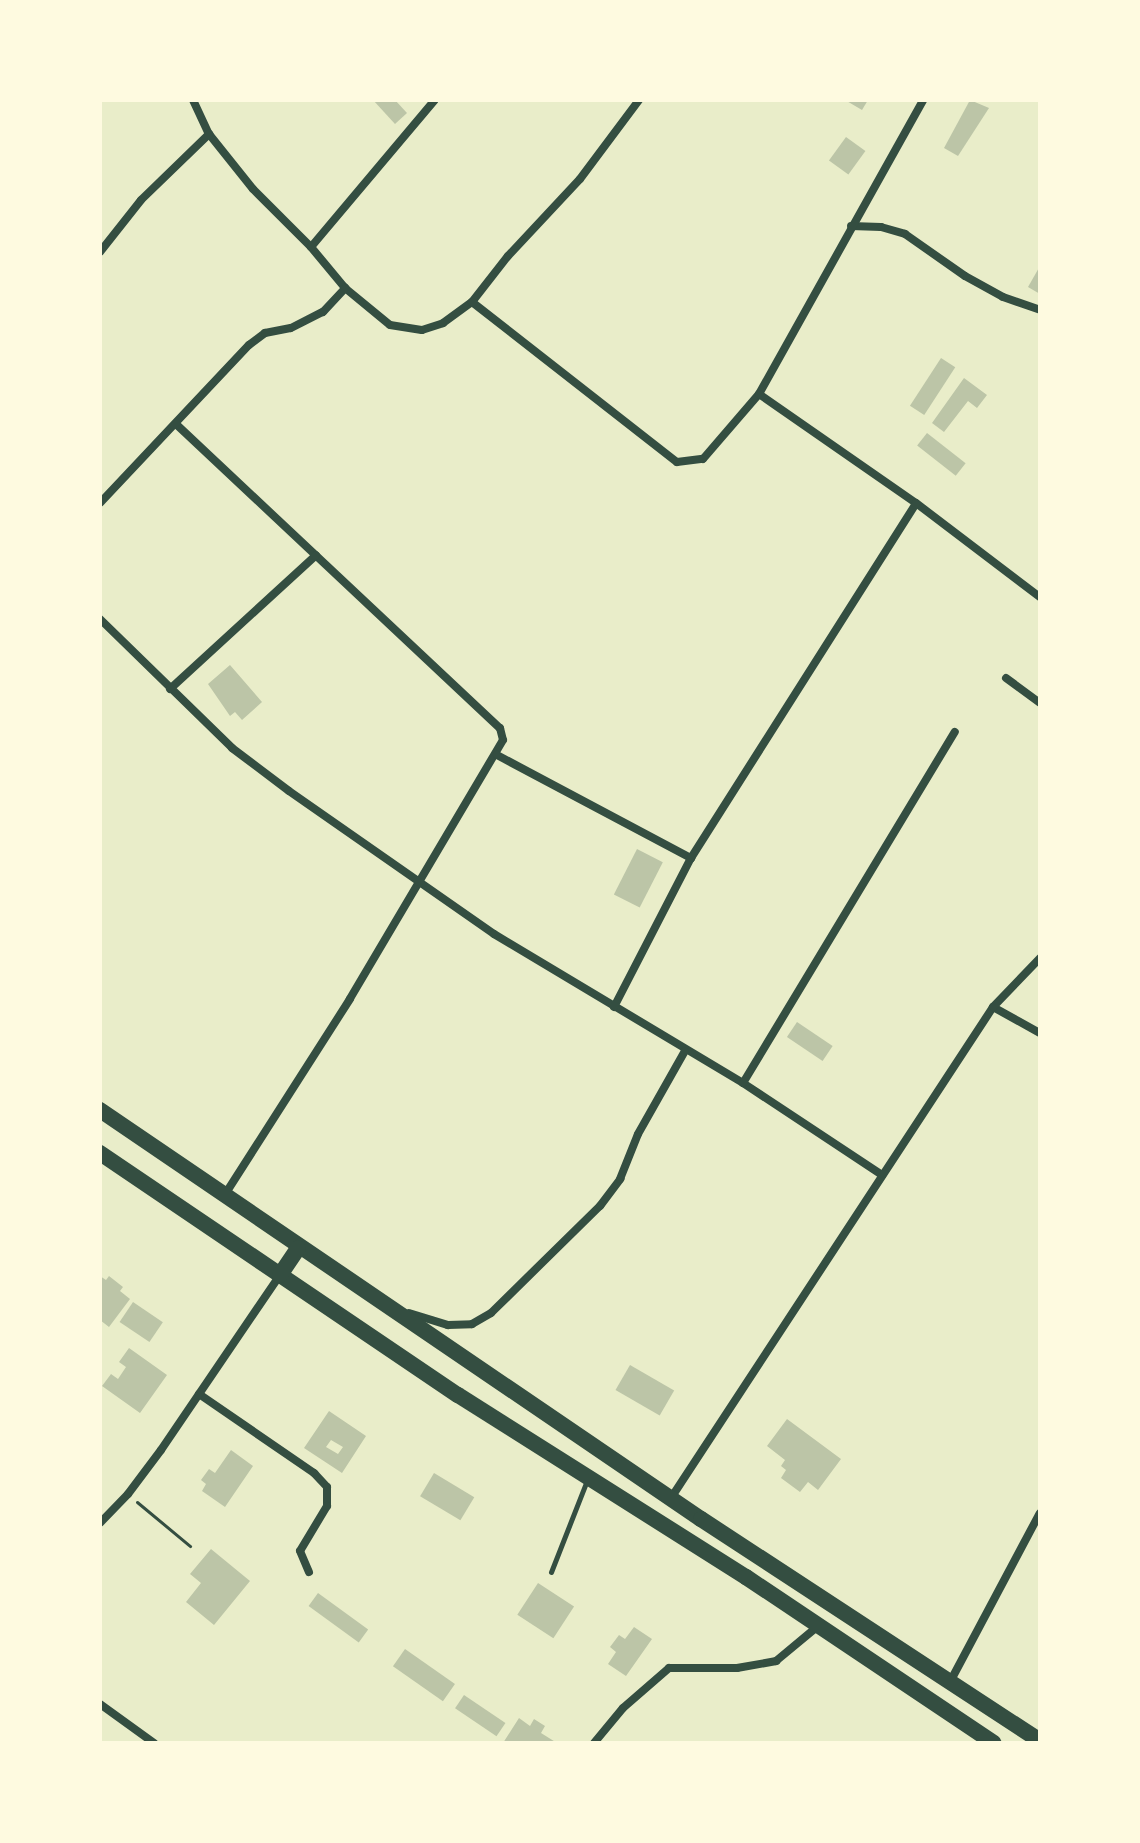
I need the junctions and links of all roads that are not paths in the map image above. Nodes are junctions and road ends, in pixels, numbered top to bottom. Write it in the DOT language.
graph roads {
  1 [pos="193,100"];
  2 [pos="435,100"];
  3 [pos="639,100"];
  4 [pos="923,100"];
  5 [pos="209,134"];
  6 [pos="851,226"];
  7 [pos="311,247"];
  8 [pos="100,252"];
  9 [pos="345,288"];
  10 [pos="472,302"];
  11 [pos="1040,310"];
  12 [pos="759,394"];
  13 [pos="177,425"];
  14 [pos="100,503"];
  15 [pos="916,503"];
  16 [pos="316,555"];
  17 [pos="1040,597"];
  18 [pos="100,619"];
  19 [pos="1006,678"];
  20 [pos="170,689"];
  21 [pos="1040,703"];
  22 [pos="955,732"];
  23 [pos="497,755"];
  24 [pos="691,858"];
  25 [pos="419,882"];
  26 [pos="1040,958"];
  27 [pos="614,1007"];
  28 [pos="993,1007"];
  29 [pos="1040,1033"];
  30 [pos="685,1051"];
  31 [pos="743,1083"];
  32 [pos="100,1110"];
  33 [pos="100,1153"];
  34 [pos="882,1175"];
  35 [pos="226,1193"];
  36 [pos="298,1248"];
  37 [pos="280,1275"];
  38 [pos="393,1308"];
  39 [pos="199,1394"];
  40 [pos="587,1479"];
  41 [pos="671,1498"];
  42 [pos="1040,1513"];
  43 [pos="100,1523"];
  44 [pos="309,1572"];
  45 [pos="551,1572"];
  46 [pos="817,1627"];
  47 [pos="950,1682"];
  48 [pos="100,1704"];
  49 [pos="1040,1741"];
  50 [pos="154,1743"];
  51 [pos="594,1743"];
  52 [pos="994,1743"];
  1 -- 5 [label="street"];
  2 -- 7 [label="street"];
  3 -- 10 [label="street"];
  4 -- 6 [label="street"];
  5 -- 7 [label="street"];
  5 -- 8 [label="street"];
  6 -- 11 [label="street"];
  6 -- 12 [label="street"];
  7 -- 9 [label="street"];
  9 -- 10 [label="street"];
  9 -- 13 [label="street"];
  10 -- 12 [label="street"];
  12 -- 15 [label="street"];
  13 -- 14 [label="street"];
  13 -- 16 [label="street"];
  15 -- 17 [label="street"];
  15 -- 24 [label="street"];
  16 -- 20 [label="street"];
  16 -- 23 [label="street"];
  18 -- 20 [label="street"];
  19 -- 21 [label="street"];
  20 -- 25 [label="street"];
  22 -- 31 [label="street"];
  23 -- 24 [label="street"];
  23 -- 25 [label="street"];
  24 -- 27 [label="street"];
  25 -- 27 [label="street"];
  25 -- 35 [label="street"];
  26 -- 28 [label="street"];
  27 -- 30 [label="street"];
  28 -- 29 [label="street"];
  28 -- 34 [label="street"];
  30 -- 31 [label="street"];
  30 -- 38 [label="street"];
  31 -- 34 [label="street"];
  32 -- 35 [label="highway"];
  33 -- 37 [label="highway"];
  34 -- 41 [label="street"];
  35 -- 36 [label="highway"];
  36 -- 37 [label="highway"];
  36 -- 38 [label="highway"];
  37 -- 39 [label="street"];
  37 -- 40 [label="highway"];
  38 -- 41 [label="highway"];
  39 -- 43 [label="street"];
  39 -- 44 [label="street"];
  40 -- 45 [label="lane"];
  40 -- 46 [label="highway"];
  41 -- 47 [label="highway"];
  42 -- 47 [label="street"];
  46 -- 51 [label="street"];
  46 -- 52 [label="highway"];
  47 -- 49 [label="highway"];
  48 -- 50 [label="street"];
}
